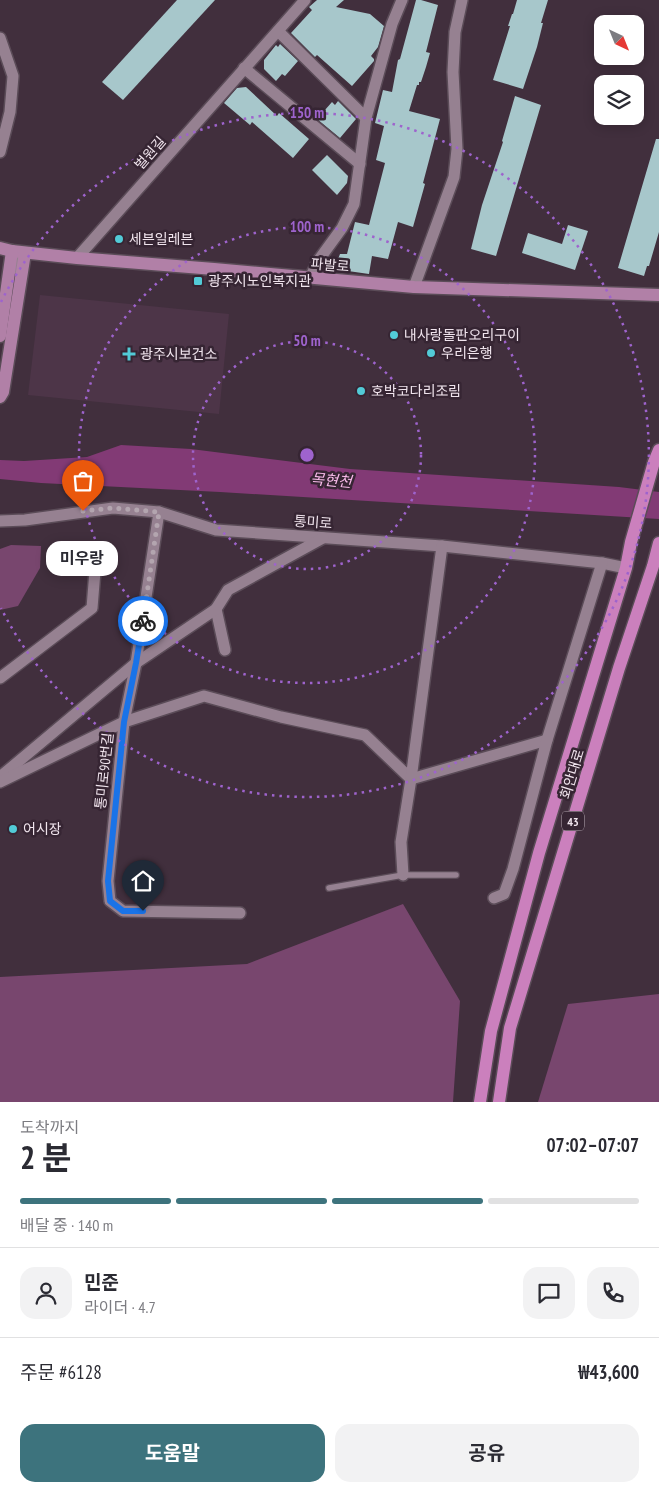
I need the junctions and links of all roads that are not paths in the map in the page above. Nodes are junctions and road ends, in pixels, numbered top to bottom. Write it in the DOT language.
graph roads {
  1 [pos="305,0"];
  2 [pos="402,0"];
  3 [pos="462,0"];
  4 [pos="278,31"];
  5 [pos="0,38"];
  6 [pos="244,68"];
  7 [pos="366,118"];
  8 [pos="0,152"];
  9 [pos="360,164"];
  10 [pos="14,251"];
  11 [pos="77,258"];
  12 [pos="310,278"];
  13 [pos="414,287"];
  14 [pos="659,295"];
  15 [pos="0,336"];
  16 [pos="0,382"];
  17 [pos="0,397"];
  18 [pos="659,450"];
  19 [pos="159,512"];
  20 [pos="0,521"];
  21 [pos="323,538"];
  22 [pos="659,543"];
  23 [pos="442,546"];
  24 [pos="602,563"];
  25 [pos="656,566"];
  26 [pos="626,568"];
  27 [pos="96,571"];
  28 [pos="216,609"];
  29 [pos="225,650"];
  30 [pos="136,663"];
  31 [pos="0,678"];
  32 [pos="124,722"];
  33 [pos="548,740"];
  34 [pos="0,777"];
  35 [pos="411,779"];
  36 [pos="0,782"];
  37 [pos="403,875"];
  38 [pos="456,875"];
  39 [pos="329,888"];
  40 [pos="494,898"];
  41 [pos="240,913"];
  42 [pos="480,1102"];
  43 [pos="499,1102"];
  1 -- 4 [label="street, 벌원길"];
  2 -- 7 [label="street"];
  3 -- 13 [label="street"];
  4 -- 6 [label="street, 벌원길"];
  4 -- 7 [label="street"];
  5 -- 8 [label="street"];
  6 -- 9 [label="street"];
  6 -- 11 [label="street, 벌원길"];
  7 -- 9 [label="street"];
  9 -- 12 [label="street"];
  10 -- 11 [label="main road, 파발로"];
  10 -- 15 [label="main road"];
  10 -- 16 [label="lane"];
  10 -- 17 [label="main road"];
  11 -- 12 [label="main road, 파발로"];
  12 -- 13 [label="main road, 파발로"];
  13 -- 14 [label="main road, 파발로"];
  18 -- 26 [label="main road, 회안대로 / 43"];
  19 -- 20 [label="street, 통미로"];
  19 -- 21 [label="street, 통미로"];
  19 -- 30 [label="street, 통미로90번길"];
  21 -- 23 [label="street, 통미로"];
  21 -- 28 [label="street"];
  22 -- 25 [label="main road, 회안대로 / 43"];
  23 -- 24 [label="street, 통미로"];
  23 -- 35 [label="street"];
  24 -- 26 [label="street, 통미로"];
  24 -- 33 [label="street"];
  25 -- 43 [label="main road, 회안대로 / 43"];
  26 -- 42 [label="main road, 회안대로 / 43"];
  27 -- 31 [label="street"];
  28 -- 29 [label="street"];
  28 -- 30 [label="street"];
  30 -- 32 [label="street, 통미로90번길"];
  30 -- 34 [label="street"];
  32 -- 35 [label="street"];
  32 -- 36 [label="street"];
  32 -- 41 [label="street, 통미로90번길"];
  33 -- 35 [label="street"];
  33 -- 40 [label="street"];
  35 -- 37 [label="street"];
  37 -- 38 [label="lane"];
  37 -- 39 [label="lane"];
}
